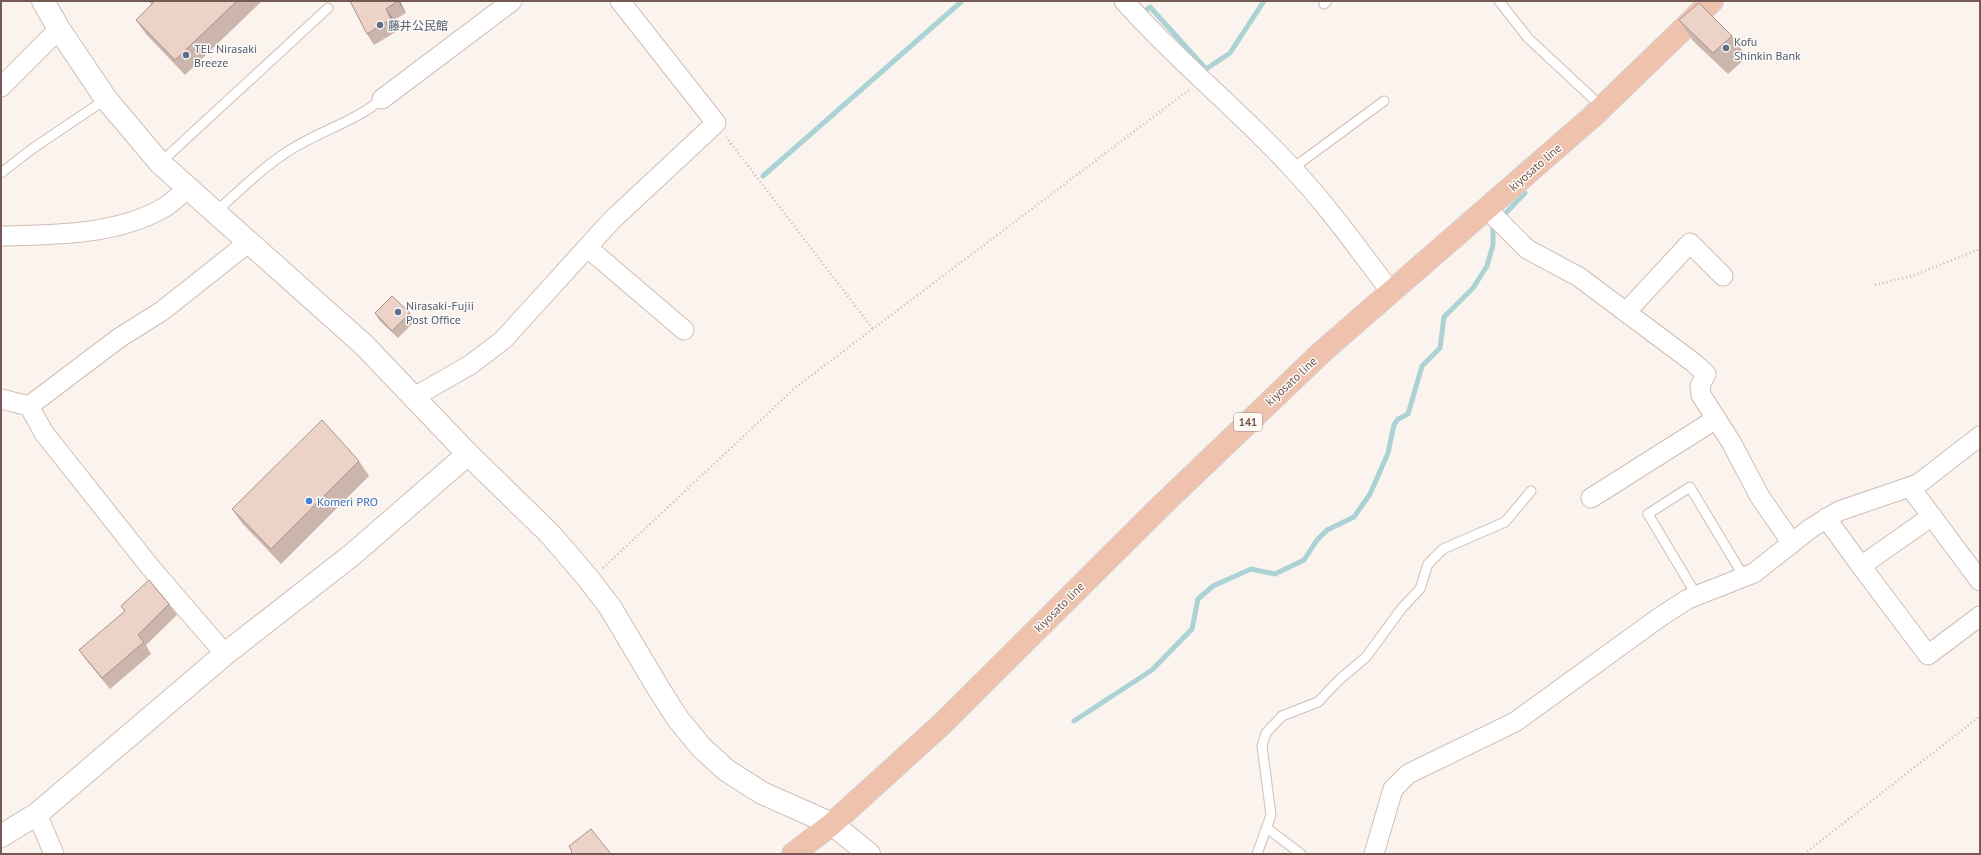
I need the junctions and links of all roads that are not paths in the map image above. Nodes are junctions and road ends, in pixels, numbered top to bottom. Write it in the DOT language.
graph roads {
  1 [pos="43,1"];
  2 [pos="512,1"];
  3 [pos="620,1"];
  4 [pos="1124,1"];
  5 [pos="1499,1"];
  6 [pos="1712,1"];
  7 [pos="328,8"];
  8 [pos="59,29"];
  9 [pos="1,87"];
  10 [pos="106,99"];
  11 [pos="382,99"];
  12 [pos="1384,101"];
  13 [pos="1602,108"];
  14 [pos="160,163"];
  15 [pos="1293,168"];
  16 [pos="1,173"];
  17 [pos="188,188"];
  18 [pos="1487,208"];
  19 [pos="215,212"];
  20 [pos="1,236"];
  21 [pos="249,242"];
  22 [pos="588,248"];
  23 [pos="1724,276"];
  24 [pos="1391,292"];
  25 [pos="1626,312"];
  26 [pos="684,330"];
  27 [pos="414,398"];
  28 [pos="1,399"];
  29 [pos="29,406"];
  30 [pos="1716,419"];
  31 [pos="1980,436"];
  32 [pos="468,454"];
  33 [pos="1910,487"];
  34 [pos="1531,491"];
  35 [pos="1591,498"];
  36 [pos="1932,516"];
  37 [pos="1826,518"];
  38 [pos="1792,543"];
  39 [pos="1861,566"];
  40 [pos="1744,577"];
  41 [pos="1980,581"];
  42 [pos="1697,596"];
  43 [pos="1980,616"];
  44 [pos="225,654"];
  45 [pos="37,814"];
  46 [pos="832,824"];
  47 [pos="1267,828"];
  48 [pos="1,836"];
  49 [pos="54,854"];
  50 [pos="793,854"];
  51 [pos="869,854"];
  52 [pos="1257,854"];
  53 [pos="1301,854"];
  54 [pos="1374,854"];
  1 -- 8 [label="street"];
  2 -- 11 [label="street"];
  3 -- 22 [label="street"];
  4 -- 15 [label="street"];
  5 -- 13 [label="lane"];
  6 -- 13 [label="highway, kiyosato line / 141"];
  7 -- 14 [label="lane"];
  8 -- 9 [label="street"];
  8 -- 10 [label="street"];
  10 -- 14 [label="street"];
  10 -- 16 [label="lane"];
  11 -- 19 [label="lane"];
  12 -- 15 [label="lane"];
  13 -- 18 [label="highway, kiyosato line / 141"];
  14 -- 17 [label="street"];
  15 -- 24 [label="street"];
  17 -- 19 [label="street"];
  17 -- 20 [label="street"];
  18 -- 24 [label="highway, kiyosato line / 141"];
  18 -- 25 [label="street"];
  19 -- 21 [label="street"];
  21 -- 27 [label="street"];
  21 -- 29 [label="street"];
  22 -- 26 [label="street"];
  22 -- 27 [label="street"];
  23 -- 25 [label="street"];
  24 -- 46 [label="highway, kiyosato line / 141"];
  25 -- 30 [label="street"];
  27 -- 32 [label="street"];
  28 -- 29 [label="street"];
  29 -- 44 [label="street"];
  30 -- 35 [label="street"];
  30 -- 38 [label="street"];
  31 -- 33 [label="street"];
  32 -- 44 [label="street"];
  32 -- 46 [label="street"];
  33 -- 36 [label="street"];
  33 -- 37 [label="street"];
  34 -- 47 [label="lane"];
  36 -- 39 [label="street"];
  36 -- 41 [label="street"];
  37 -- 38 [label="street"];
  37 -- 39 [label="street"];
  38 -- 40 [label="street"];
  39 -- 43 [label="street"];
  40 -- 42 [label="street"];
  40 -- 42 [label="lane"];
  42 -- 54 [label="street"];
  44 -- 45 [label="street"];
  45 -- 48 [label="street"];
  45 -- 49 [label="street"];
  46 -- 50 [label="highway, kiyosato line / 141"];
  46 -- 51 [label="street"];
  47 -- 52 [label="lane"];
  47 -- 53 [label="lane"];
}
